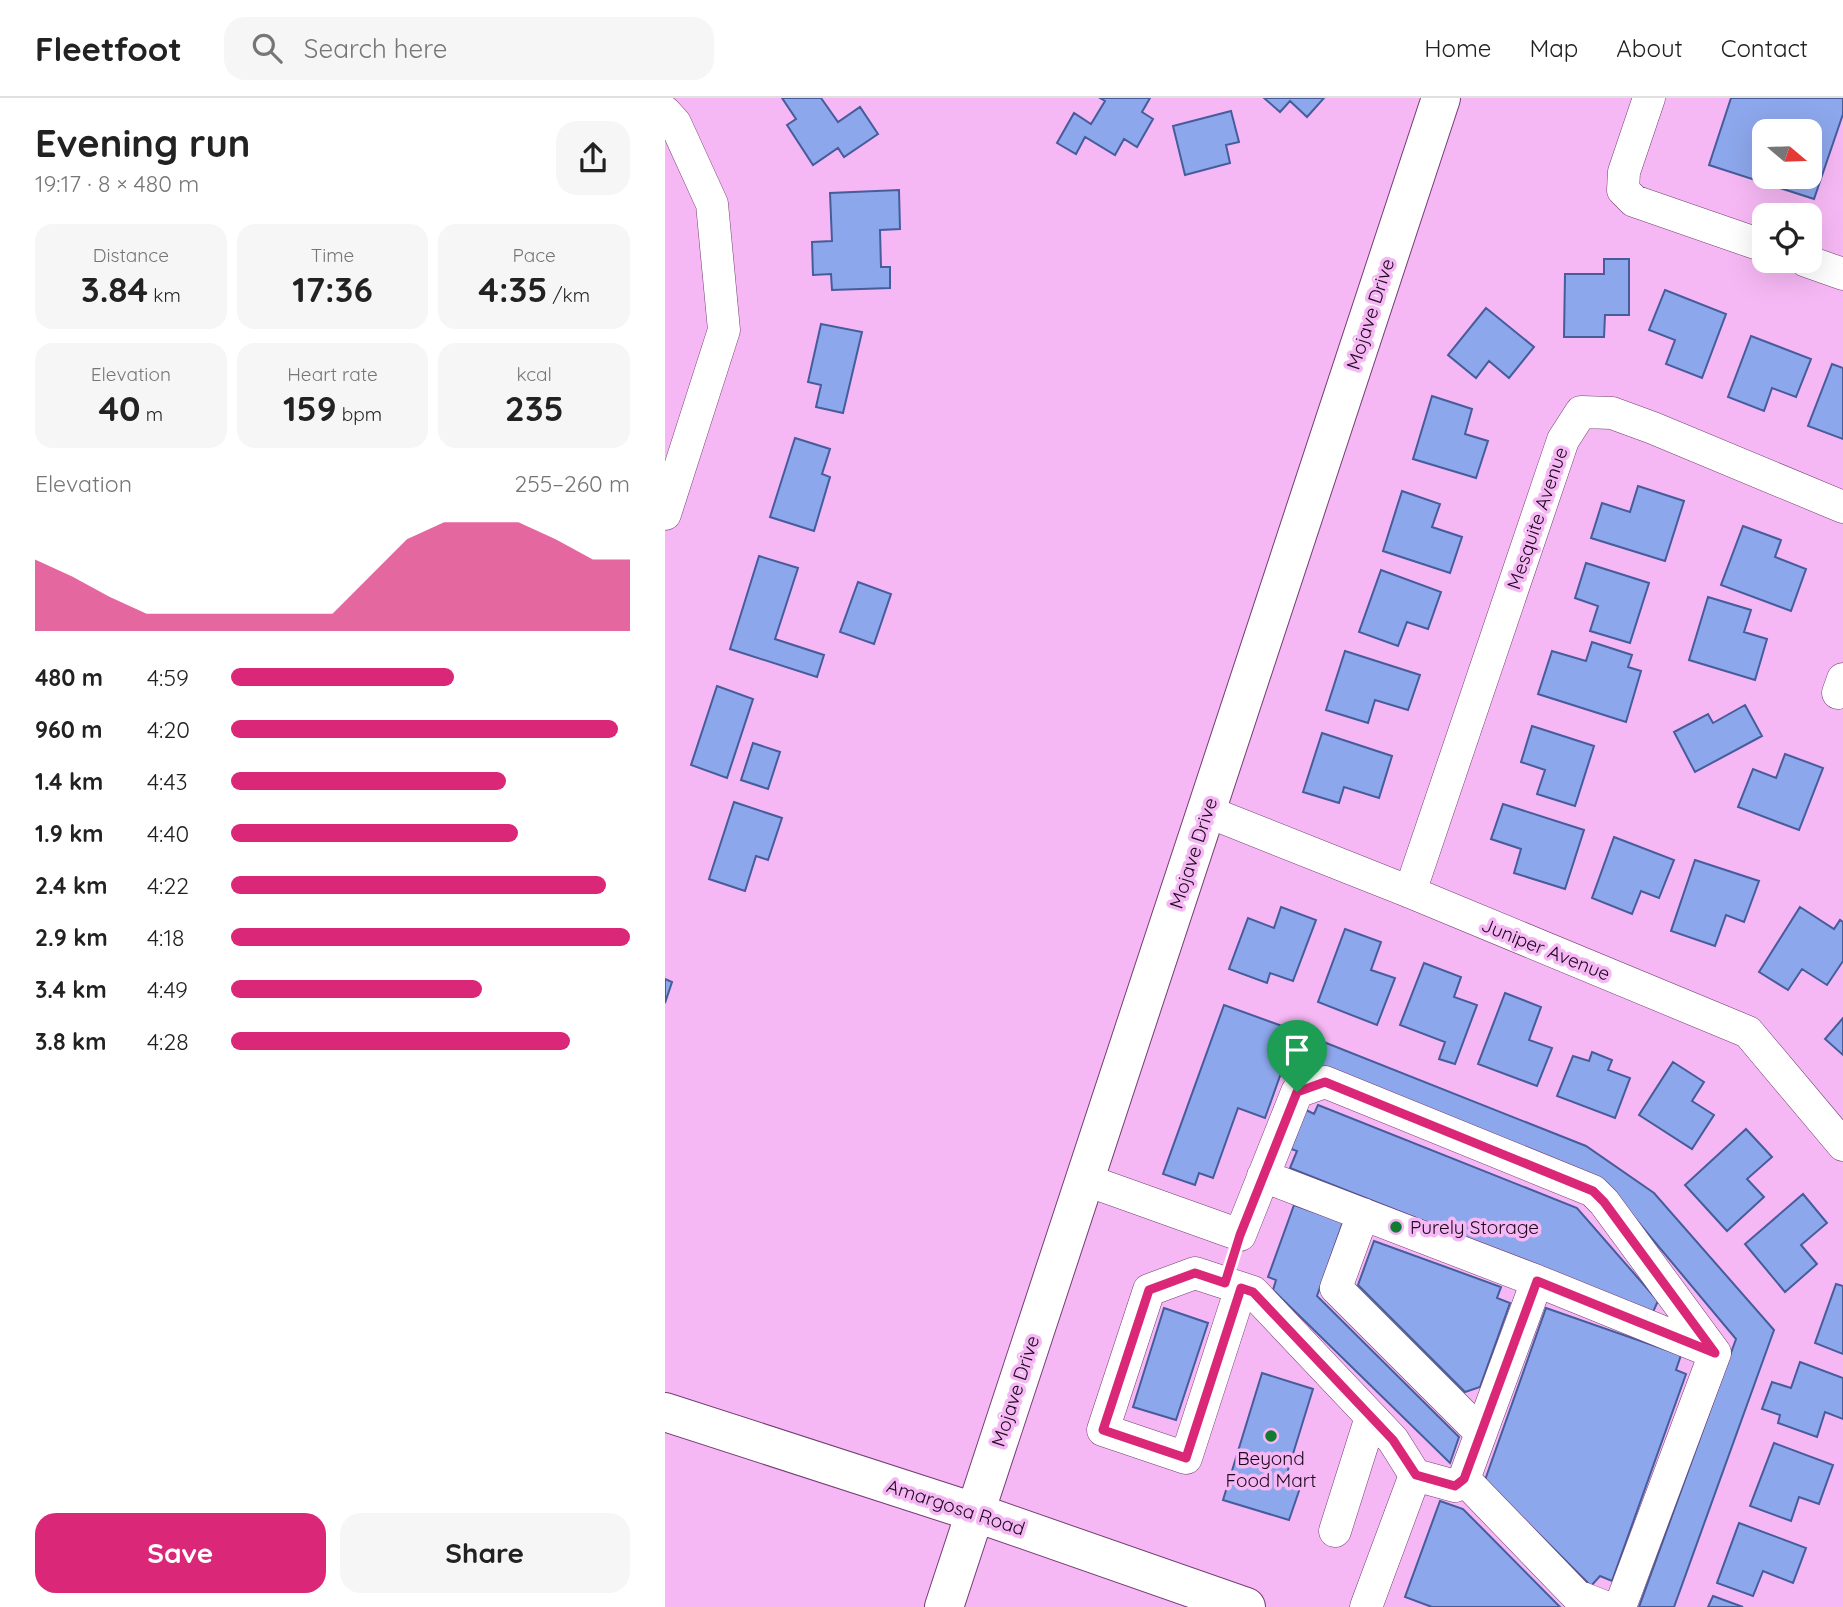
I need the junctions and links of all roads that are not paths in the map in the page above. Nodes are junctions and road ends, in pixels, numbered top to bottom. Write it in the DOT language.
graph roads {
  1 [pos="1441,98"];
  2 [pos="1649,98"];
  3 [pos="665,112"];
  4 [pos="1752,242"];
  5 [pos="1822,266"];
  6 [pos="1843,274"];
  7 [pos="1843,507"];
  8 [pos="665,514"];
  9 [pos="1206,811"];
  10 [pos="1410,892"];
  11 [pos="1843,1145"];
  12 [pos="1263,1176"];
  13 [pos="1086,1180"];
  14 [pos="1363,1214"];
  15 [pos="1240,1235"];
  16 [pos="1537,1281"];
  17 [pos="1233,1285"];
  18 [pos="1715,1353"];
  19 [pos="665,1412"];
  20 [pos="1371,1417"];
  21 [pos="1481,1433"];
  22 [pos="1416,1475"];
  23 [pos="1464,1479"];
  24 [pos="974,1512"];
  25 [pos="1335,1531"];
  26 [pos="944,1607"];
  27 [pos="1246,1607"];
  28 [pos="1366,1607"];
  29 [pos="1605,1607"];
  30 [pos="1620,1607"];
  1 -- 9 [label="main road, Mojave Drive"];
  2 -- 4 [label="street"];
  3 -- 8 [label="street"];
  5 -- 6 [label="street"];
  7 -- 10 [label="street, Mesquite Avenue"];
  9 -- 10 [label="street, Juniper Avenue"];
  9 -- 13 [label="main road, Mojave Drive"];
  10 -- 11 [label="street, Juniper Avenue"];
  12 -- 14 [label="street"];
  12 -- 15 [label="street"];
  12 -- 18 [label="street"];
  13 -- 15 [label="street"];
  13 -- 24 [label="main road, Mojave Drive"];
  14 -- 16 [label="street"];
  14 -- 21 [label="street"];
  15 -- 17 [label="street"];
  16 -- 18 [label="street"];
  16 -- 21 [label="street"];
  17 -- 17 [label="street"];
  17 -- 20 [label="street"];
  18 -- 30 [label="street"];
  19 -- 24 [label="main road, Amargosa Road"];
  20 -- 22 [label="street"];
  20 -- 25 [label="street"];
  21 -- 23 [label="street"];
  22 -- 23 [label="street"];
  22 -- 28 [label="street"];
  23 -- 29 [label="street"];
  24 -- 26 [label="main road, Mojave Drive"];
  24 -- 27 [label="main road, Amargosa Road"];
}
